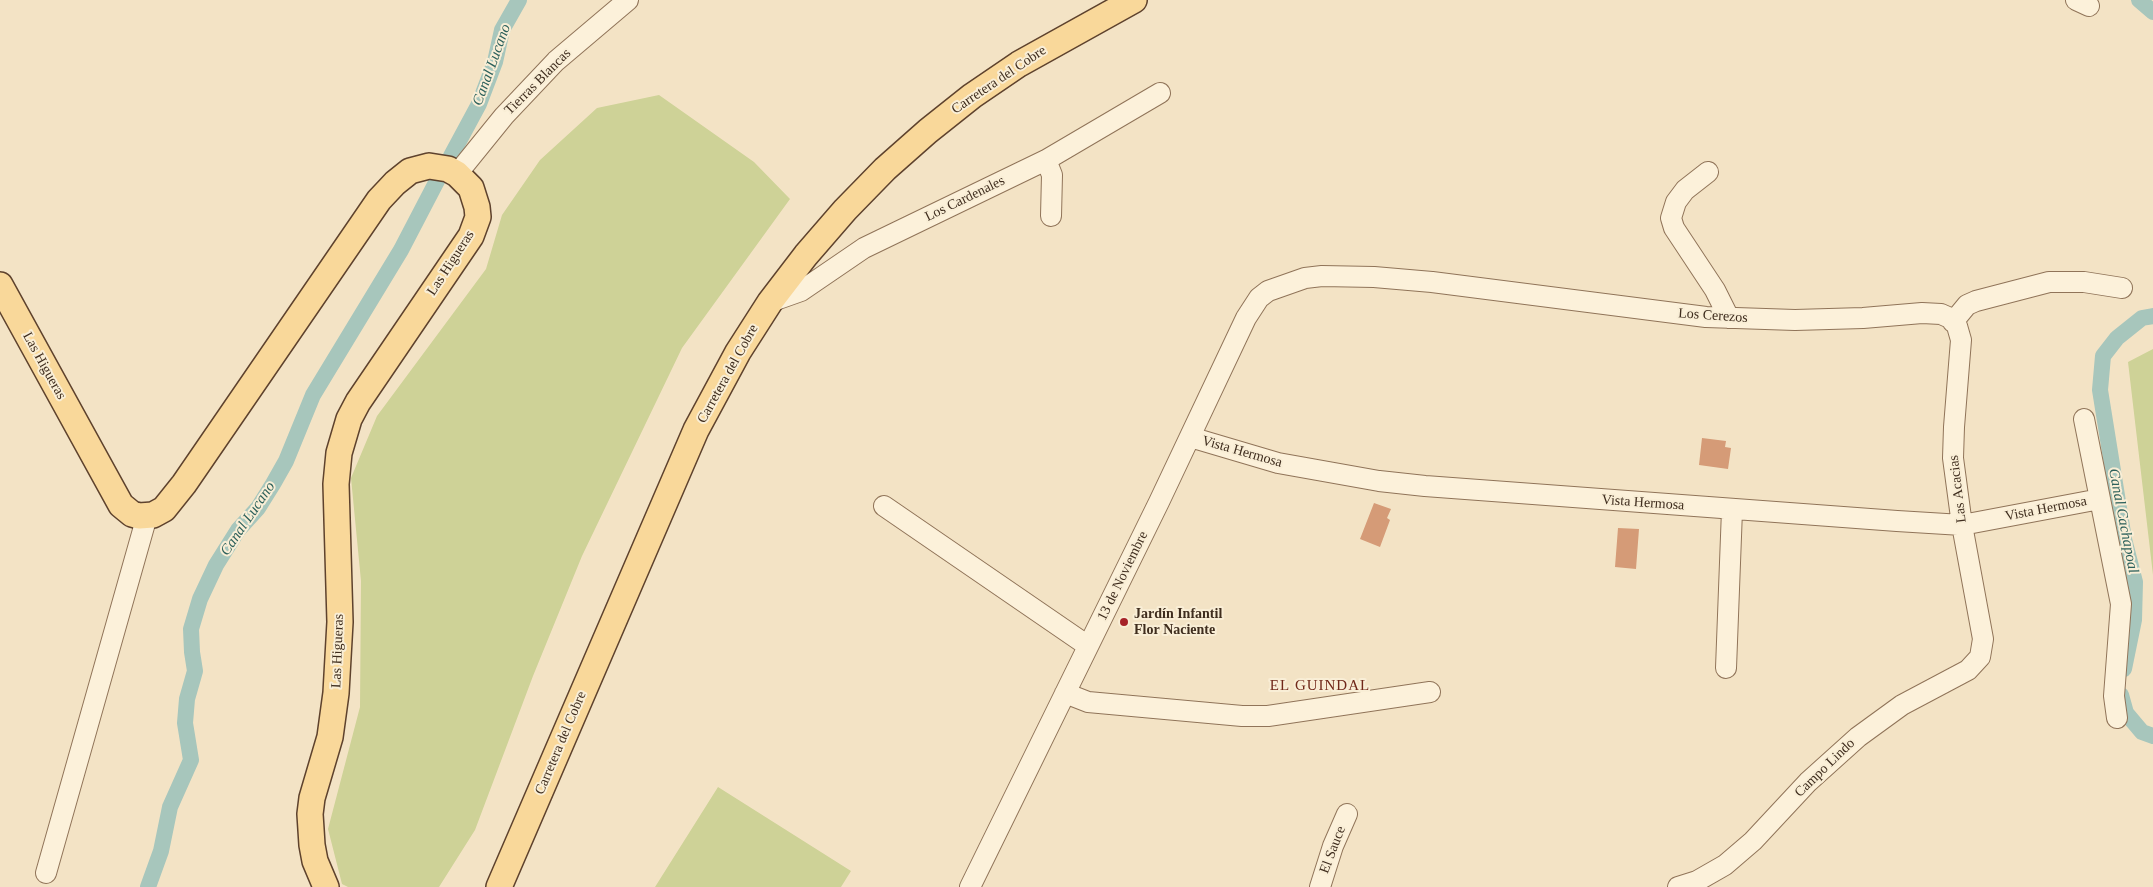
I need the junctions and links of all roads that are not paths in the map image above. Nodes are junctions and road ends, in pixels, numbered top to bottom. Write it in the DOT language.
graph roads {
  1 [pos="628,0"];
  2 [pos="1134,0"];
  3 [pos="1160,93"];
  4 [pos="1046,160"];
  5 [pos="1708,172"];
  6 [pos="457,174"];
  7 [pos="1051,216"];
  8 [pos="1293,281"];
  9 [pos="0,285"];
  10 [pos="2122,288"];
  11 [pos="770,302"];
  12 [pos="1729,318"];
  13 [pos="1953,322"];
  14 [pos="2084,419"];
  15 [pos="1190,437"];
  16 [pos="2100,499"];
  17 [pos="884,506"];
  18 [pos="1732,510"];
  19 [pos="147,516"];
  20 [pos="1962,525"];
  21 [pos="1088,646"];
  22 [pos="1980,657"];
  23 [pos="1726,668"];
  24 [pos="1430,692"];
  25 [pos="1065,693"];
  26 [pos="2116,718"];
  27 [pos="1348,814"];
  28 [pos="46,873"];
  29 [pos="499,886"];
  30 [pos="326,887"];
  31 [pos="970,887"];
  32 [pos="1320,887"];
  33 [pos="1678,887"];
  1 -- 6 [label="street, Tierras Blancas"];
  2 -- 11 [label="main road, Carretera del Cobre"];
  3 -- 4 [label="street, Los Cardenales"];
  4 -- 7 [label="street"];
  4 -- 11 [label="street, Los Cardenales"];
  5 -- 12 [label="street"];
  6 -- 19 [label="main road"];
  6 -- 30 [label="main road, Las Higueras"];
  8 -- 12 [label="street, Los Cerezos"];
  8 -- 15 [label="street, 13 de Noviembre"];
  9 -- 19 [label="main road, Las Higueras"];
  10 -- 13 [label="street"];
  11 -- 29 [label="main road, Carretera del Cobre"];
  12 -- 13 [label="street, Los Cerezos"];
  13 -- 20 [label="street, Las Acacias"];
  14 -- 16 [label="street"];
  15 -- 18 [label="street, Vista Hermosa"];
  15 -- 21 [label="street, 13 de Noviembre"];
  16 -- 20 [label="street, Vista Hermosa"];
  16 -- 26 [label="street"];
  17 -- 21 [label="street"];
  18 -- 20 [label="street, Vista Hermosa"];
  18 -- 23 [label="street"];
  19 -- 28 [label="street"];
  20 -- 22 [label="street, Las Acacias"];
  21 -- 25 [label="street, 13 de Noviembre"];
  22 -- 33 [label="street, Campo Lindo"];
  24 -- 25 [label="street"];
  25 -- 31 [label="street, 13 de Noviembre"];
  27 -- 32 [label="street, El Sauce"];
}
